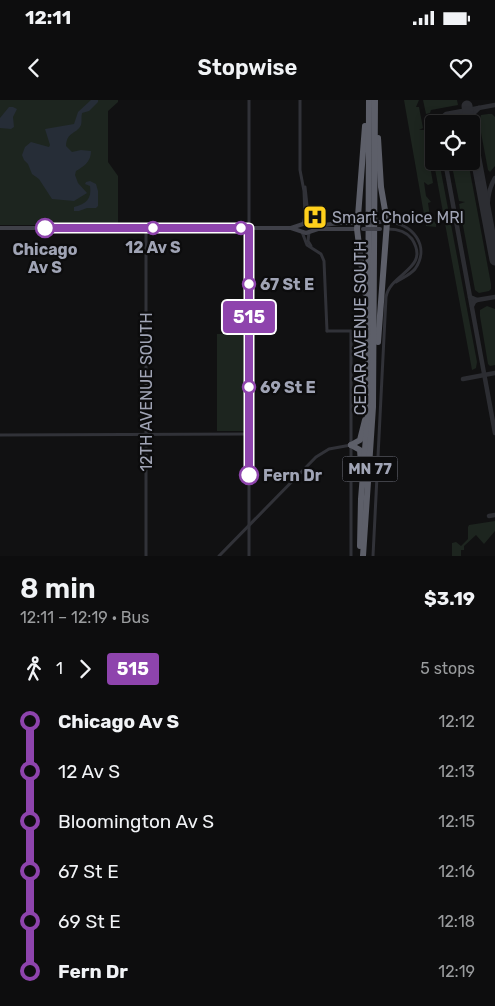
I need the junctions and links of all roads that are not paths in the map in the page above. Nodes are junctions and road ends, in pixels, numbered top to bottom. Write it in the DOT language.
graph roads {
  1 [pos="249,100"];
  2 [pos="301,100"];
  3 [pos="368,100"];
  4 [pos="375,100"];
  5 [pos="304,202"];
  6 [pos="308,211"];
  7 [pos="303,224"];
  8 [pos="310,224"];
  9 [pos="384,225"];
  10 [pos="360,226"];
  11 [pos="0,228"];
  12 [pos="146,228"];
  13 [pos="249,228"];
  14 [pos="291,228"];
  15 [pos="302,231"];
  16 [pos="310,232"];
  17 [pos="386,306"];
  18 [pos="327,331"];
  19 [pos="369,338"];
  20 [pos="374,381"];
  21 [pos="368,399"];
  22 [pos="0,434"];
  23 [pos="146,434"];
  24 [pos="249,434"];
  25 [pos="351,445"];
  26 [pos="361,498"];
  27 [pos="249,525"];
  28 [pos="146,556"];
  29 [pos="219,556"];
  30 [pos="249,556"];
  31 [pos="351,556"];
  32 [pos="362,556"];
  33 [pos="373,556"];
  1 -- 13 [label="street"];
  2 -- 5 [label="street"];
  2 -- 6 [label="street"];
  3 -- 10 [label="highway"];
  3 -- 19 [label="highway, CEDAR AVENUE SOUTH / MN 77"];
  4 -- 9 [label="highway"];
  4 -- 20 [label="highway, CEDAR AVENUE SOUTH / MN 77"];
  5 -- 6 [label="street"];
  5 -- 7 [label="street"];
  6 -- 8 [label="street"];
  7 -- 8 [label="main road"];
  7 -- 14 [label="main road"];
  7 -- 15 [label="main road"];
  8 -- 10 [label="main road"];
  8 -- 16 [label="main road"];
  9 -- 10 [label="main road, bridge"];
  9 -- 17 [label="street"];
  9 -- 17 [label="street"];
  9 -- 20 [label="highway"];
  10 -- 16 [label="main road"];
  10 -- 19 [label="highway"];
  11 -- 12 [label="main road"];
  12 -- 13 [label="main road"];
  12 -- 23 [label="street, 12TH AVENUE SOUTH"];
  13 -- 14 [label="main road"];
  13 -- 24 [label="street"];
  14 -- 15 [label="main road"];
  15 -- 16 [label="main road"];
  15 -- 18 [label="street"];
  16 -- 18 [label="street"];
  17 -- 33 [label="street"];
  18 -- 25 [label="street"];
  19 -- 21 [label="highway, CEDAR AVENUE SOUTH / MN 77"];
  20 -- 32 [label="highway, CEDAR AVENUE SOUTH / MN 77"];
  21 -- 25 [label="highway"];
  21 -- 26 [label="highway, CEDAR AVENUE SOUTH / MN 77"];
  22 -- 23 [label="street"];
  23 -- 24 [label="street"];
  23 -- 28 [label="street, 12TH AVENUE SOUTH"];
  24 -- 27 [label="street"];
  25 -- 26 [label="highway"];
  25 -- 27 [label="street"];
  25 -- 31 [label="street"];
  26 -- 32 [label="highway, CEDAR AVENUE SOUTH / MN 77"];
  27 -- 29 [label="street"];
  27 -- 30 [label="street"];
}
